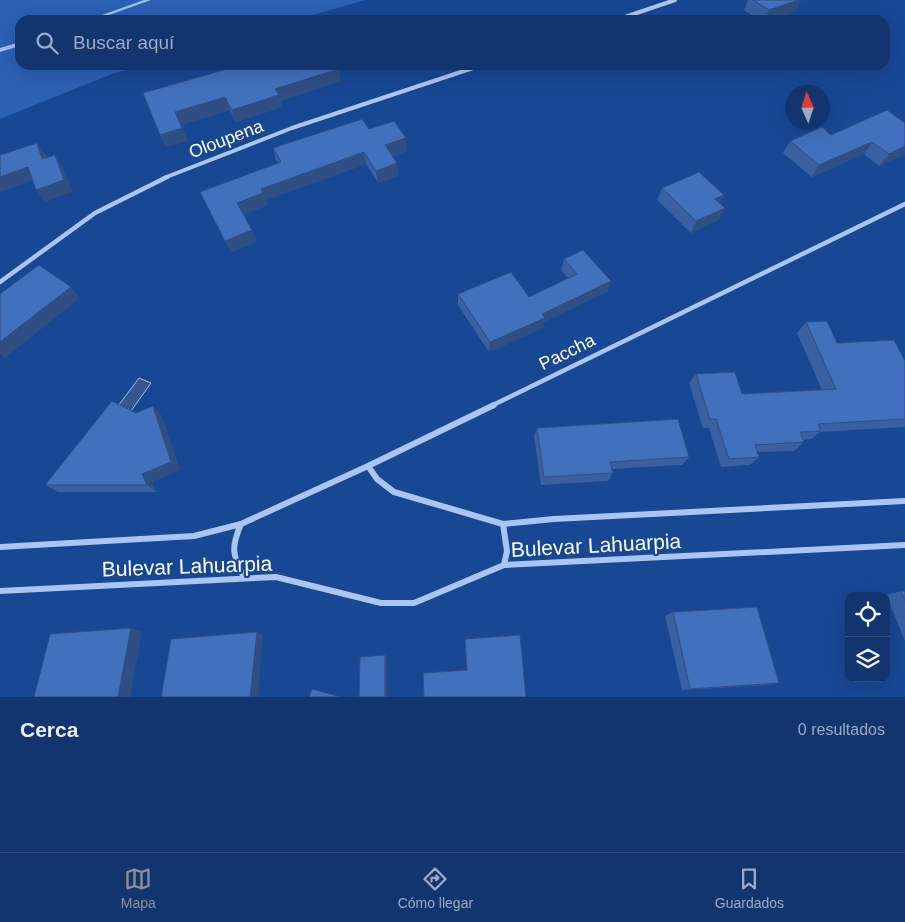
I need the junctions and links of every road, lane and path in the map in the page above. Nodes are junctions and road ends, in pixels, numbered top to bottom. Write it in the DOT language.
graph roads {
  1 [pos="675,0"];
  2 [pos="631,15"];
  3 [pos="467,70"];
  4 [pos="905,204"];
  5 [pos="0,282"];
  6 [pos="368,466"];
  7 [pos="905,501"];
  8 [pos="241,524"];
  9 [pos="503,524"];
  10 [pos="905,544"];
  11 [pos="0,547"];
  12 [pos="504,565"];
  13 [pos="244,577"];
  14 [pos="0,591"];
  1 -- 2 [label="street"];
  3 -- 5 [label="street, Oloupena"];
  4 -- 6 [label="street, Paccha"];
  6 -- 8 [label="street, Paccha"];
  6 -- 9 [label="street"];
  7 -- 9 [label="street"];
  8 -- 11 [label="street, Paccha"];
  8 -- 13 [label="street"];
  9 -- 12 [label="street"];
  10 -- 12 [label="street, Bulevar Lahuarpia"];
  12 -- 13 [label="street, Bulevar Lahuarpia"];
  13 -- 14 [label="street, Bulevar Lahuarpia"];
}
